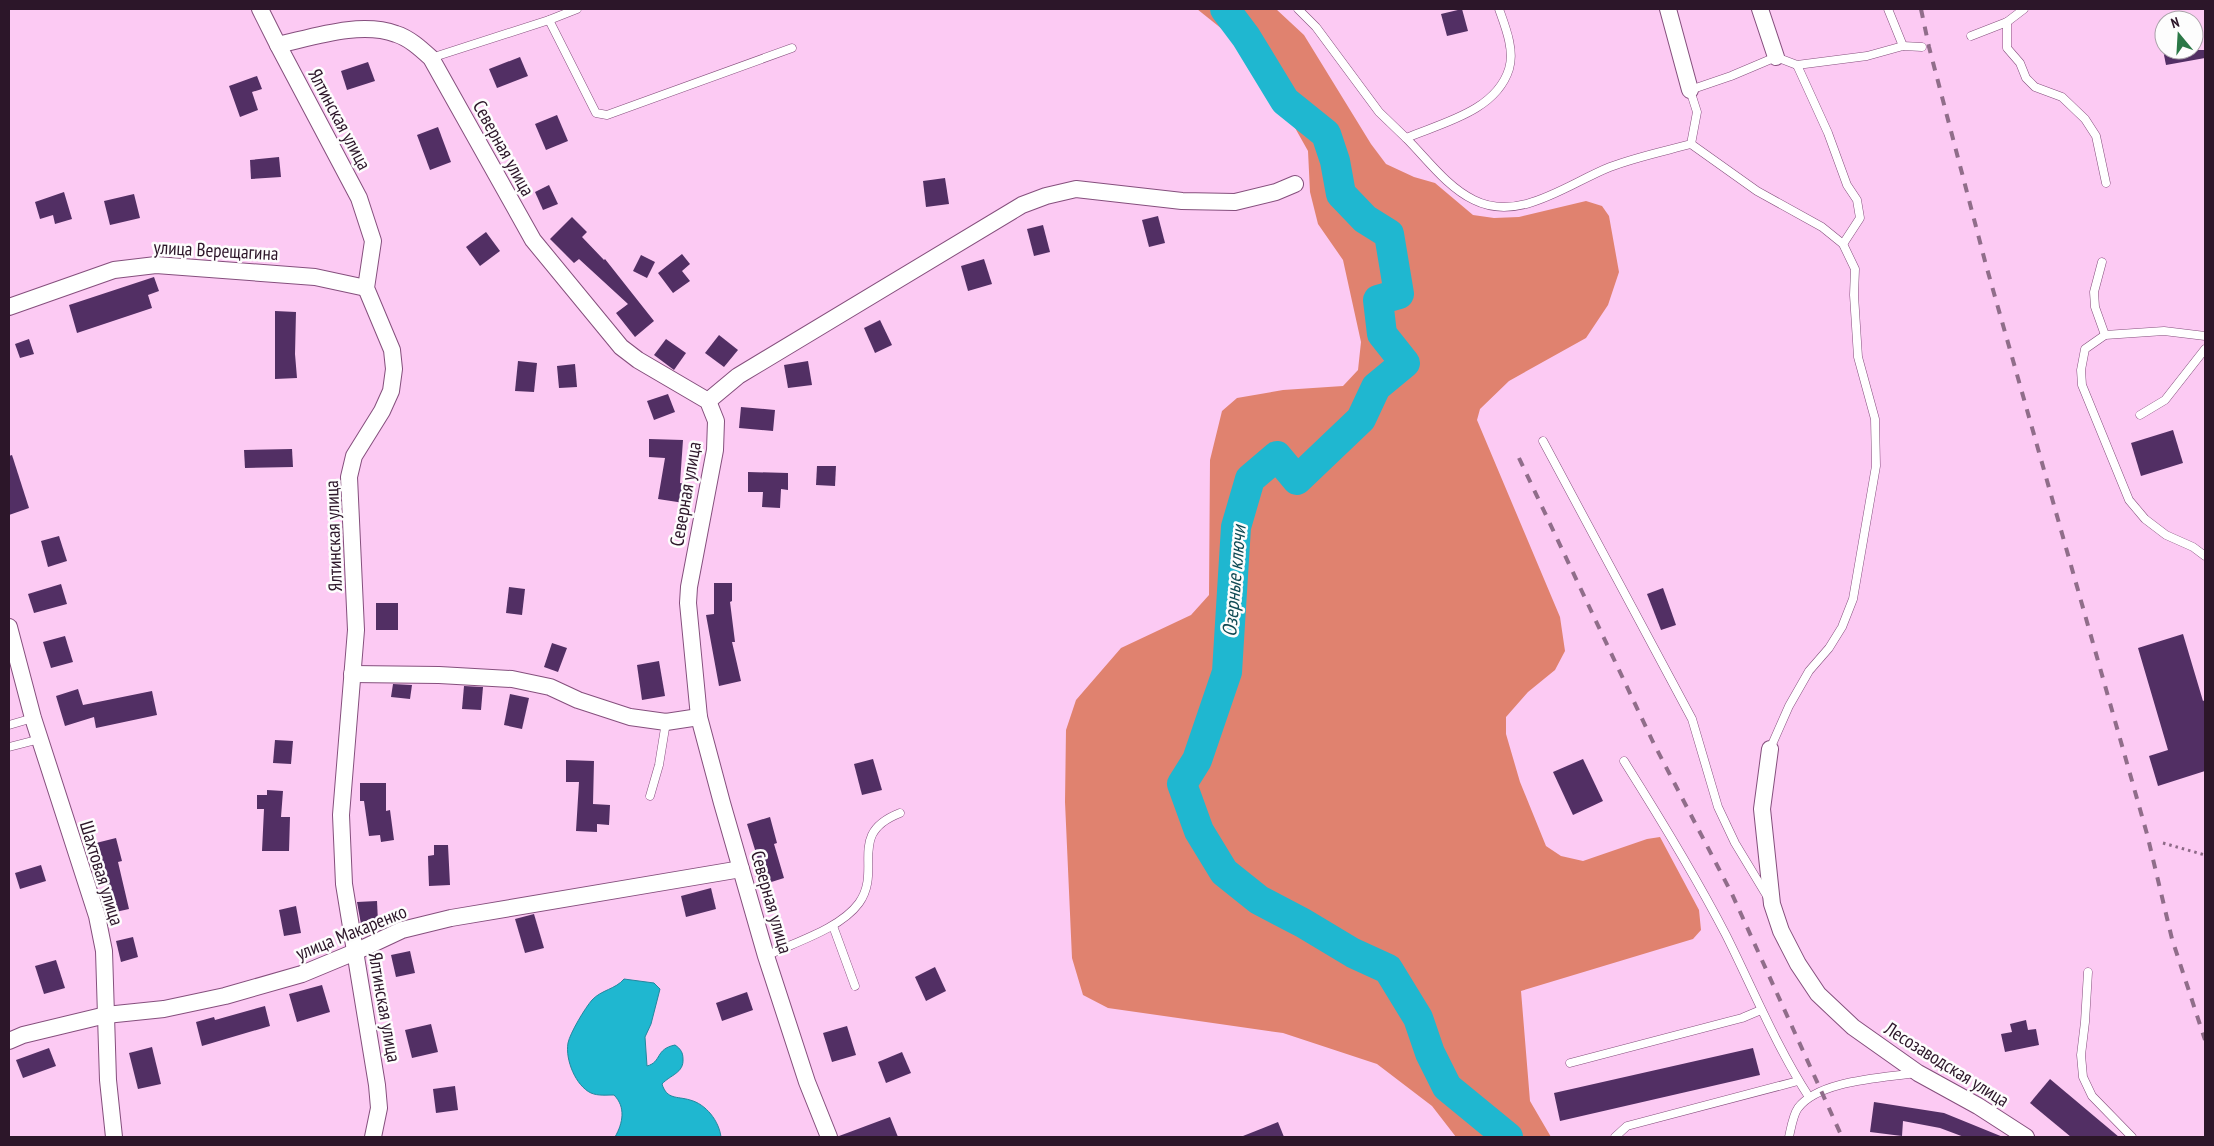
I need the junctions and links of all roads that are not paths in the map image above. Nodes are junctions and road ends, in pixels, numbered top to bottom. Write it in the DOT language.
graph roads {
  1 [pos="260,9"];
  2 [pos="577,9"];
  3 [pos="1298,9"];
  4 [pos="1499,9"];
  5 [pos="1668,9"];
  6 [pos="1760,9"];
  7 [pos="1888,9"];
  8 [pos="2024,9"];
  9 [pos="549,20"];
  10 [pos="2006,22"];
  11 [pos="1971,36"];
  12 [pos="278,45"];
  13 [pos="1903,46"];
  14 [pos="1922,47"];
  15 [pos="792,48"];
  16 [pos="1776,57"];
  17 [pos="430,58"];
  18 [pos="1797,65"];
  19 [pos="1690,90"];
  20 [pos="1406,138"];
  21 [pos="1691,144"];
  22 [pos="2106,183"];
  23 [pos="1295,184"];
  24 [pos="1843,244"];
  25 [pos="2102,262"];
  26 [pos="366,288"];
  27 [pos="9,307"];
  28 [pos="2105,335"];
  29 [pos="2205,336"];
  30 [pos="2205,349"];
  31 [pos="708,401"];
  32 [pos="2140,415"];
  33 [pos="1543,441"];
  34 [pos="2205,556"];
  35 [pos="9,627"];
  36 [pos="352,674"];
  37 [pos="699,717"];
  38 [pos="33,718"];
  39 [pos="666,722"];
  40 [pos="9,725"];
  41 [pos="40,739"];
  42 [pos="9,747"];
  43 [pos="1770,749"];
  44 [pos="1624,761"];
  45 [pos="650,796"];
  46 [pos="900,813"];
  47 [pos="741,870"];
  48 [pos="1772,904"];
  49 [pos="833,926"];
  50 [pos="355,952"];
  51 [pos="766,956"];
  52 [pos="2088,972"];
  53 [pos="855,986"];
  54 [pos="1761,1010"];
  55 [pos="106,1015"];
  56 [pos="9,1041"];
  57 [pos="1570,1063"];
  58 [pos="1918,1073"];
  59 [pos="1798,1081"];
  60 [pos="1809,1097"];
  61 [pos="114,1137"];
  62 [pos="373,1137"];
  63 [pos="828,1137"];
  64 [pos="1615,1137"];
  65 [pos="1789,1137"];
  66 [pos="2026,1137"];
  67 [pos="2132,1137"];
  1 -- 12 [label="street"];
  2 -- 9 [label="lane"];
  3 -- 20 [label="lane"];
  4 -- 20 [label="lane"];
  5 -- 19 [label="street"];
  6 -- 16 [label="street"];
  7 -- 13 [label="lane"];
  8 -- 10 [label="lane"];
  9 -- 15 [label="lane"];
  9 -- 17 [label="lane"];
  10 -- 11 [label="lane"];
  10 -- 22 [label="lane"];
  12 -- 17 [label="street, Северная улица"];
  12 -- 26 [label="street, Ялтинская улица"];
  13 -- 14 [label="lane"];
  13 -- 18 [label="lane"];
  16 -- 18 [label="lane"];
  16 -- 19 [label="lane"];
  17 -- 31 [label="street, Северная улица"];
  18 -- 24 [label="lane"];
  19 -- 21 [label="lane"];
  20 -- 21 [label="lane"];
  21 -- 24 [label="lane"];
  23 -- 31 [label="street"];
  24 -- 43 [label="lane"];
  25 -- 28 [label="lane"];
  26 -- 27 [label="street, улица Верещагина"];
  26 -- 36 [label="street, Ялтинская улица"];
  28 -- 29 [label="lane"];
  28 -- 34 [label="lane"];
  30 -- 32 [label="lane"];
  31 -- 37 [label="street, Северная улица"];
  33 -- 48 [label="lane"];
  35 -- 38 [label="street, Шахтовая улица"];
  36 -- 39 [label="street"];
  36 -- 50 [label="street, Ялтинская улица"];
  37 -- 39 [label="street"];
  37 -- 47 [label="street, Северная улица"];
  38 -- 40 [label="lane"];
  38 -- 41 [label="street, Шахтовая улица"];
  39 -- 45 [label="lane"];
  41 -- 42 [label="lane"];
  41 -- 55 [label="street, Шахтовая улица"];
  43 -- 48 [label="street, Лесозаводская улица"];
  44 -- 54 [label="lane"];
  46 -- 49 [label="lane"];
  47 -- 50 [label="street, улица Макаренко"];
  47 -- 51 [label="street, Северная улица"];
  48 -- 58 [label="street, Лесозаводская улица"];
  49 -- 51 [label="lane"];
  49 -- 53 [label="lane"];
  50 -- 55 [label="street, улица Макаренко"];
  50 -- 62 [label="street, Ялтинская улица"];
  51 -- 63 [label="street, Северная улица"];
  52 -- 67 [label="lane"];
  54 -- 57 [label="lane"];
  54 -- 59 [label="lane"];
  55 -- 56 [label="street, улица Макаренко"];
  55 -- 61 [label="street, Шахтовая улица"];
  58 -- 60 [label="lane"];
  58 -- 66 [label="street, Лесозаводская улица"];
  59 -- 60 [label="lane"];
  59 -- 64 [label="lane"];
  60 -- 65 [label="lane"];
}
